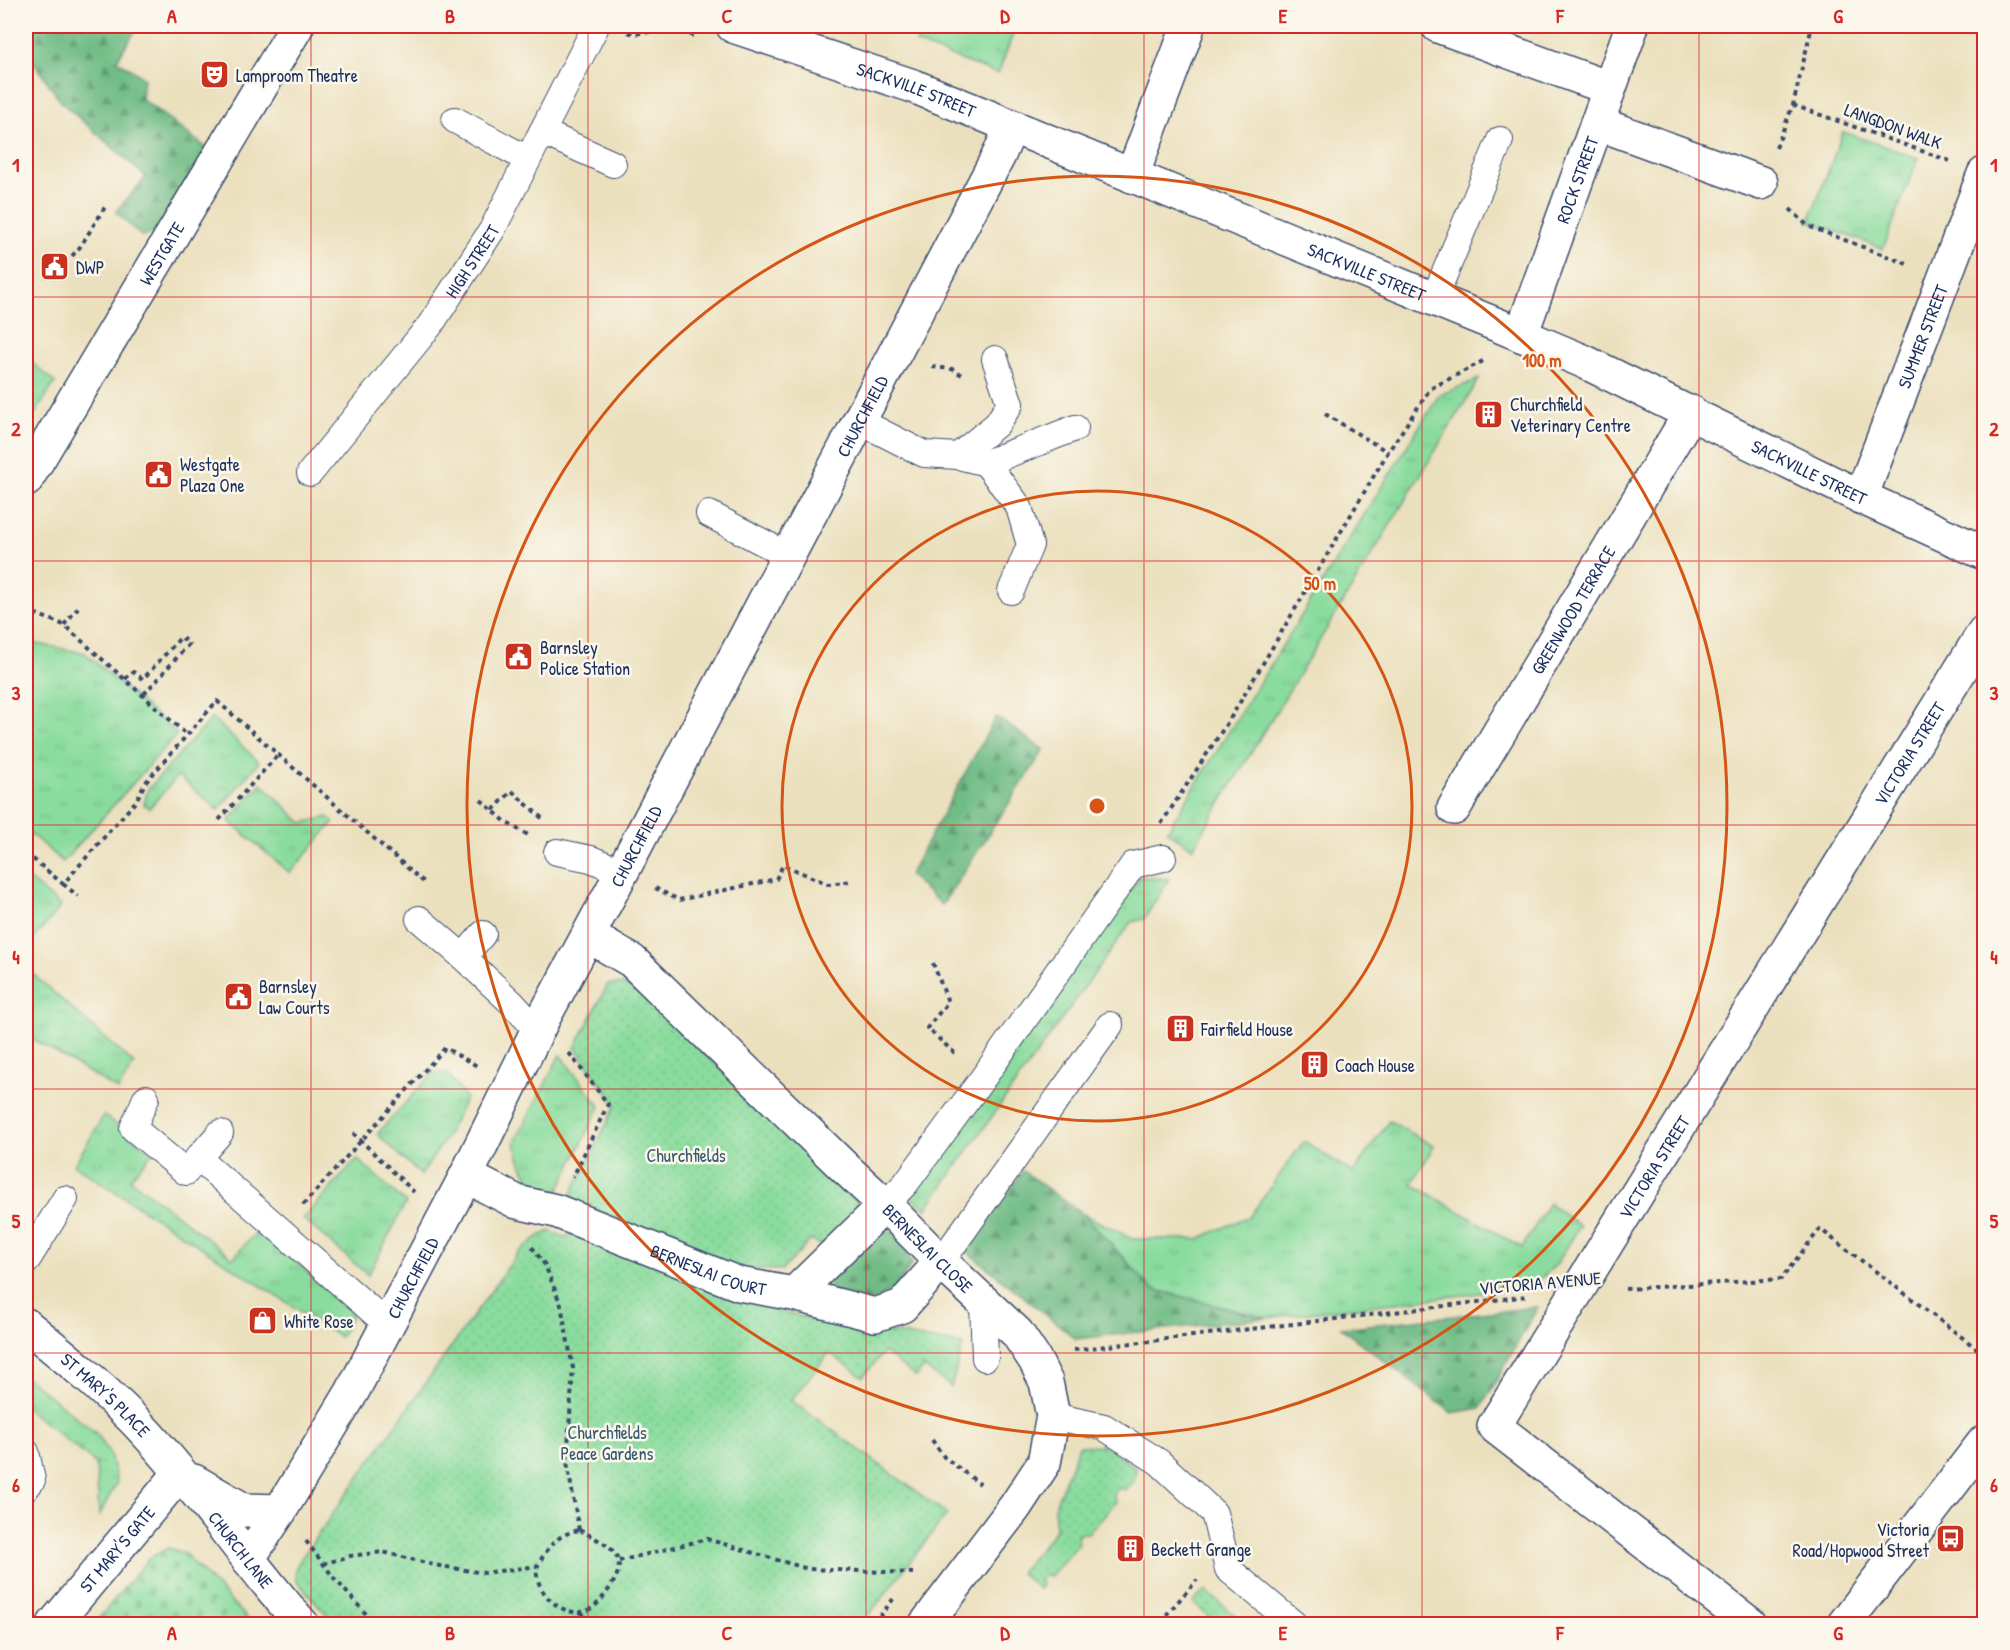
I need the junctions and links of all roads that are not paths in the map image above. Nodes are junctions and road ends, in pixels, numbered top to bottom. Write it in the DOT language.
graph roads {
  1 [pos="297,26"];
  2 [pos="597,26"];
  3 [pos="1438,26"];
  4 [pos="1632,26"];
  5 [pos="1187,30"];
  6 [pos="766,31"];
  7 [pos="720,33"];
  8 [pos="1609,88"];
  9 [pos="455,120"];
  10 [pos="1597,123"];
  11 [pos="1011,127"];
  12 [pos="542,132"];
  13 [pos="1500,140"];
  14 [pos="527,159"];
  15 [pos="613,164"];
  16 [pos="1984,174"];
  17 [pos="1132,176"];
  18 [pos="1761,183"];
  19 [pos="1434,299"];
  20 [pos="1511,330"];
  21 [pos="995,359"];
  22 [pos="1691,412"];
  23 [pos="859,421"];
  24 [pos="1075,428"];
  25 [pos="957,456"];
  26 [pos="986,463"];
  27 [pos="310,473"];
  28 [pos="26,480"];
  29 [pos="1861,496"];
  30 [pos="709,514"];
  31 [pos="1984,553"];
  32 [pos="787,555"];
  33 [pos="1011,591"];
  34 [pos="1984,632"];
  35 [pos="1454,808"];
  36 [pos="557,852"];
  37 [pos="1163,858"];
  38 [pos="622,872"];
  39 [pos="419,919"];
  40 [pos="483,934"];
  41 [pos="589,936"];
  42 [pos="463,957"];
  43 [pos="540,1025"];
  44 [pos="1110,1025"];
  45 [pos="146,1098"];
  46 [pos="220,1133"];
  47 [pos="198,1158"];
  48 [pos="466,1176"];
  49 [pos="65,1199"];
  50 [pos="885,1205"];
  51 [pos="26,1262"];
  52 [pos="941,1262"];
  53 [pos="794,1294"];
  54 [pos="983,1302"];
  55 [pos="387,1324"];
  56 [pos="26,1325"];
  57 [pos="985,1358"];
  58 [pos="1053,1416"];
  59 [pos="1984,1442"];
  60 [pos="26,1452"];
  61 [pos="180,1473"];
  62 [pos="26,1488"];
  63 [pos="280,1511"];
  64 [pos="248,1559"];
  65 [pos="54,1624"];
  66 [pos="302,1624"];
  67 [pos="926,1624"];
  68 [pos="1293,1624"];
  69 [pos="1750,1624"];
  70 [pos="1844,1624"];
  1 -- 28 [label="street, WESTGATE"];
  2 -- 12 [label="lane, HIGH STREET"];
  3 -- 8 [label="street"];
  4 -- 8 [label="street, ROCK STREET"];
  5 -- 17 [label="street"];
  6 -- 7 [label="street, SACKVILLE STREET"];
  6 -- 11 [label="street, SACKVILLE STREET"];
  8 -- 10 [label="street, ROCK STREET"];
  9 -- 14 [label="lane"];
  10 -- 18 [label="street"];
  10 -- 20 [label="street, ROCK STREET"];
  11 -- 17 [label="street, SACKVILLE STREET"];
  11 -- 23 [label="street, CHURCHFIELD"];
  12 -- 14 [label="lane, HIGH STREET"];
  12 -- 15 [label="lane"];
  13 -- 19 [label="lane"];
  14 -- 27 [label="lane, HIGH STREET"];
  16 -- 29 [label="street, SUMMER STREET"];
  17 -- 19 [label="street, SACKVILLE STREET"];
  19 -- 20 [label="street, SACKVILLE STREET"];
  20 -- 22 [label="street, SACKVILLE STREET"];
  21 -- 25 [label="lane"];
  22 -- 29 [label="street, SACKVILLE STREET"];
  22 -- 35 [label="street, GREENWOOD TERRACE"];
  23 -- 25 [label="lane"];
  23 -- 32 [label="street, CHURCHFIELD"];
  24 -- 26 [label="lane"];
  25 -- 26 [label="lane"];
  26 -- 33 [label="lane"];
  29 -- 31 [label="street, SACKVILLE STREET"];
  30 -- 32 [label="lane"];
  32 -- 38 [label="street, CHURCHFIELD"];
  34 -- 69 [label="street, VICTORIA STREET"];
  36 -- 38 [label="lane"];
  37 -- 50 [label="lane"];
  38 -- 41 [label="street, CHURCHFIELD"];
  39 -- 42 [label="lane"];
  40 -- 42 [label="lane"];
  41 -- 43 [label="street, CHURCHFIELD"];
  41 -- 50 [label="street, BERNESLAI CLOSE"];
  42 -- 43 [label="lane"];
  43 -- 48 [label="street, CHURCHFIELD"];
  44 -- 52 [label="lane"];
  45 -- 47 [label="lane"];
  46 -- 47 [label="lane"];
  47 -- 55 [label="lane"];
  48 -- 53 [label="street, BERNESLAI COURT"];
  48 -- 55 [label="street, CHURCHFIELD"];
  49 -- 51 [label="lane"];
  50 -- 52 [label="street, BERNESLAI CLOSE"];
  50 -- 53 [label="street"];
  52 -- 53 [label="street, BERNESLAI COURT"];
  52 -- 54 [label="street, BERNESLAI CLOSE"];
  54 -- 57 [label="lane"];
  54 -- 58 [label="street, BERNESLAI CLOSE"];
  55 -- 63 [label="street, CHURCHFIELD"];
  56 -- 61 [label="street, ST MARY'S PLACE"];
  58 -- 67 [label="street, BERNESLAI CLOSE"];
  58 -- 68 [label="lane"];
  59 -- 70 [label="street"];
  60 -- 62 [label="lane"];
  61 -- 63 [label="street"];
  61 -- 64 [label="street, CHURCH LANE"];
  61 -- 65 [label="street, ST MARY'S GATE"];
  63 -- 64 [label="street, CHURCHFIELD"];
  64 -- 66 [label="street, CHURCH LANE"];
}
